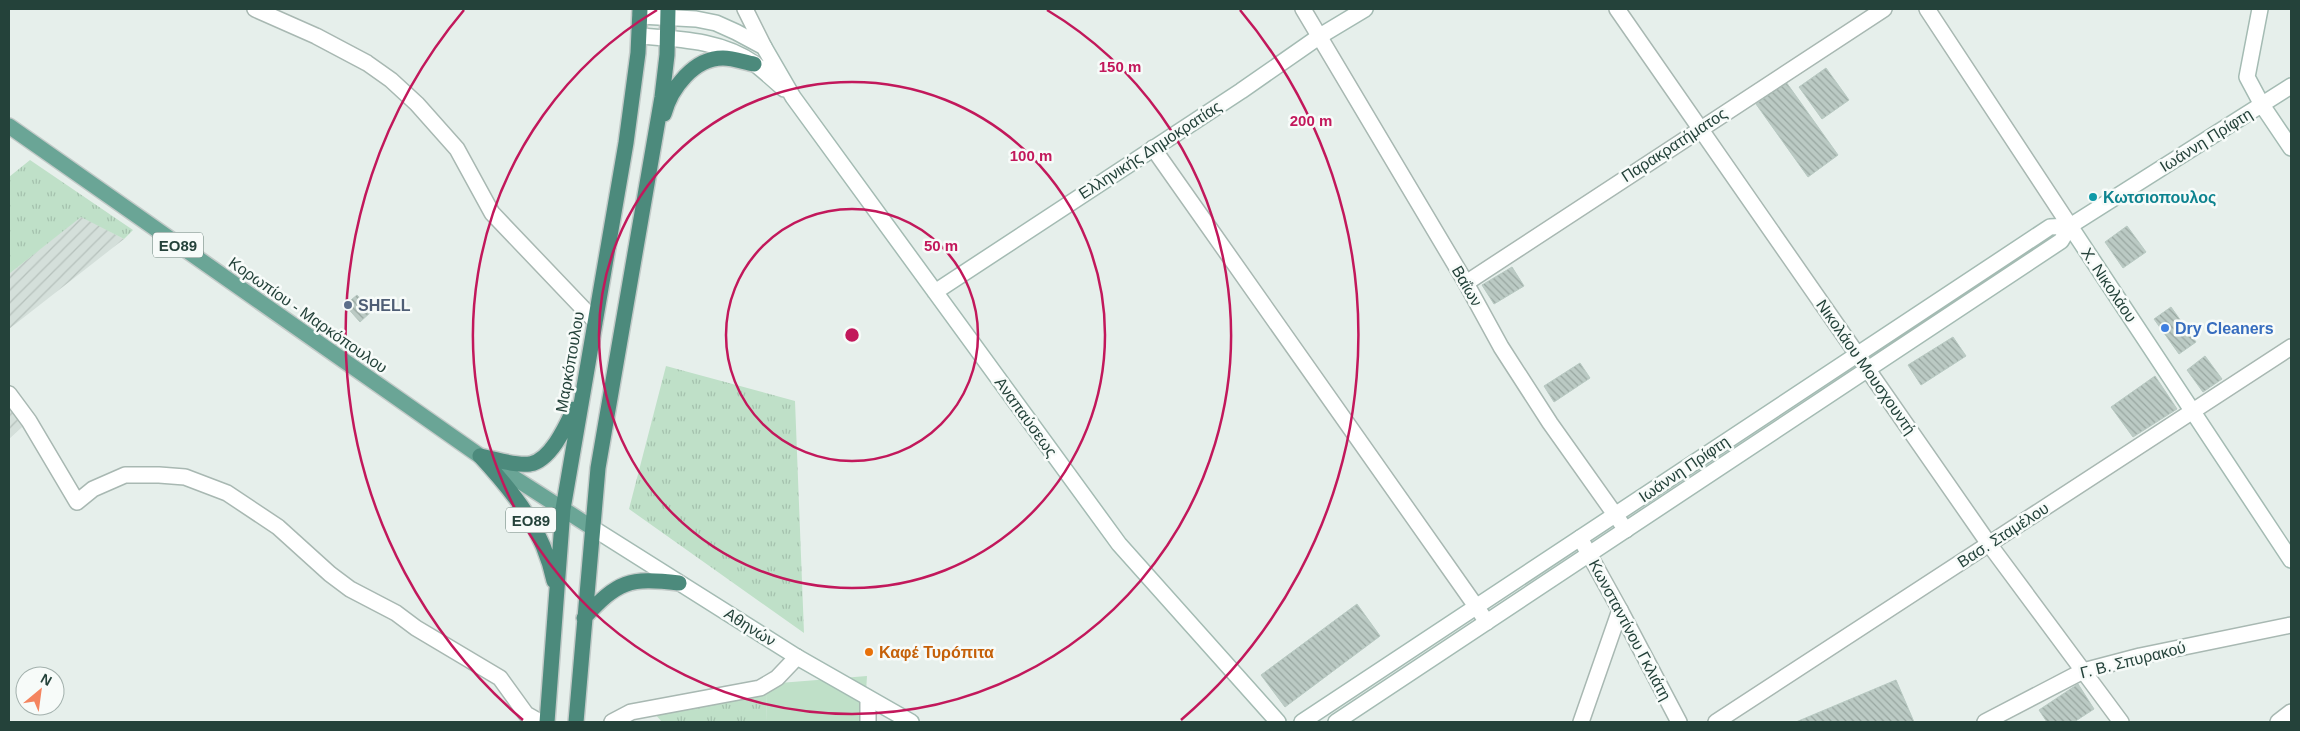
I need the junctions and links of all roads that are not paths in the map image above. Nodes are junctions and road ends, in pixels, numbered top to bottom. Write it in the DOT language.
graph roads {
  1 [pos="255,9"];
  2 [pos="745,9"];
  3 [pos="1303,9"];
  4 [pos="1366,9"];
  5 [pos="1617,9"];
  6 [pos="1884,9"];
  7 [pos="1927,9"];
  8 [pos="2260,9"];
  9 [pos="640,12"];
  10 [pos="668,13"];
  11 [pos="640,36"];
  12 [pos="1320,36"];
  13 [pos="667,38"];
  14 [pos="764,47"];
  15 [pos="754,64"];
  16 [pos="2291,86"];
  17 [pos="793,97"];
  18 [pos="2262,105"];
  19 [pos="9,126"];
  20 [pos="1701,127"];
  21 [pos="654,146"];
  22 [pos="1153,148"];
  23 [pos="2291,148"];
  24 [pos="2070,226"];
  25 [pos="1466,283"];
  26 [pos="935,292"];
  27 [pos="595,321"];
  28 [pos="2291,347"];
  29 [pos="1858,354"];
  30 [pos="1867,370"];
  31 [pos="582,393"];
  32 [pos="9,394"];
  33 [pos="2193,411"];
  34 [pos="480,456"];
  35 [pos="563,509"];
  36 [pos="1615,515"];
  37 [pos="591,527"];
  38 [pos="1626,530"];
  39 [pos="1580,538"];
  40 [pos="1989,544"];
  41 [pos="1589,554"];
  42 [pos="2291,560"];
  43 [pos="679,583"];
  44 [pos="557,597"];
  45 [pos="1477,606"];
  46 [pos="1620,610"];
  47 [pos="584,618"];
  48 [pos="1487,622"];
  49 [pos="2291,625"];
  50 [pos="797,657"];
  51 [pos="2083,671"];
  52 [pos="868,698"];
  53 [pos="2291,712"];
  54 [pos="540,722"];
  55 [pos="547,722"];
  56 [pos="576,722"];
  57 [pos="612,722"];
  58 [pos="868,722"];
  59 [pos="911,722"];
  60 [pos="1278,722"];
  61 [pos="1302,722"];
  62 [pos="1336,722"];
  63 [pos="1581,722"];
  64 [pos="1680,722"];
  65 [pos="1716,722"];
  66 [pos="1985,722"];
  67 [pos="2121,722"];
  68 [pos="2278,722"];
  1 -- 27 [label="street"];
  2 -- 14 [label="street, Αναπαύσεως"];
  3 -- 12 [label="street, Βαΐων"];
  4 -- 12 [label="street, Ελληνικής Δημοκρατίας"];
  5 -- 20 [label="street, Νικολάου Μουσχουντή"];
  6 -- 20 [label="street, Παρακρατήματος"];
  7 -- 24 [label="street, Χ. Νικολάου"];
  8 -- 18 [label="street"];
  9 -- 10 [label="street"];
  9 -- 11 [label="highway, Μαρκόπουλου"];
  10 -- 13 [label="highway"];
  10 -- 14 [label="street"];
  11 -- 13 [label="street, Αναπαύσεως"];
  11 -- 27 [label="highway, Μαρκόπουλου"];
  12 -- 22 [label="street, Ελληνικής Δημοκρατίας"];
  12 -- 25 [label="street, Βαΐων"];
  13 -- 15 [label="street, Αναπαύσεως"];
  13 -- 21 [label="highway"];
  14 -- 17 [label="street, Αναπαύσεως"];
  15 -- 17 [label="street, Αναπαύσεως"];
  15 -- 21 [label="highway"];
  16 -- 18 [label="street, Ιωάννη Πρίφτη"];
  17 -- 26 [label="street, Αναπαύσεως"];
  18 -- 23 [label="street"];
  18 -- 24 [label="street, Ιωάννη Πρίφτη"];
  19 -- 34 [label="main road, Κορωπίου - Μαρκόπουλου / ΕΟ89"];
  20 -- 25 [label="street, Παρακρατήματος"];
  20 -- 29 [label="street, Νικολάου Μουσχουντή"];
  21 -- 37 [label="highway"];
  22 -- 26 [label="street, Ελληνικής Δημοκρατίας"];
  22 -- 45 [label="street"];
  24 -- 29 [label="street, Ιωάννη Πρίφτη"];
  24 -- 30 [label="street, Ιωάννη Πρίφτη"];
  24 -- 33 [label="street, Χ. Νικολάου"];
  25 -- 36 [label="street, Βαΐων"];
  26 -- 60 [label="street, Αναπαύσεως"];
  27 -- 31 [label="highway, Μαρκόπουλου"];
  28 -- 33 [label="street, Βασ. Σταμέλου"];
  29 -- 30 [label="street, Νικολάου Μουσχουντή"];
  29 -- 36 [label="street, Ιωάννη Πρίφτη"];
  30 -- 38 [label="street, Ιωάννη Πρίφτη"];
  30 -- 40 [label="street, Νικολάου Μουσχουντή"];
  31 -- 34 [label="highway"];
  31 -- 35 [label="highway, Μαρκόπουλου"];
  32 -- 54 [label="street"];
  33 -- 40 [label="street, Βασ. Σταμέλου"];
  33 -- 42 [label="street, Χ. Νικολάου"];
  34 -- 35 [label="main road, Κορωπίου - Μαρκόπουλου / ΕΟ89"];
  34 -- 44 [label="highway, ΕΟ89"];
  35 -- 37 [label="main road, Κορωπίου - Μαρκόπουλου / ΕΟ89"];
  35 -- 44 [label="highway, Μαρκόπουλου / ΕΟ89"];
  36 -- 38 [label="street, Βαΐων"];
  36 -- 39 [label="street, Ιωάννη Πρίφτη"];
  37 -- 43 [label="street, Αθηνών"];
  37 -- 47 [label="highway"];
  38 -- 41 [label="street, Ιωάννη Πρίφτη"];
  39 -- 41 [label="street, Κωνσταντίνου Γκλιάτη"];
  39 -- 45 [label="street, Ιωάννη Πρίφτη"];
  40 -- 51 [label="street, Νικολάου Μουσχουντή"];
  40 -- 65 [label="street, Βασ. Σταμέλου"];
  41 -- 46 [label="street, Κωνσταντίνου Γκλιάτη"];
  41 -- 48 [label="street, Ιωάννη Πρίφτη"];
  43 -- 47 [label="highway"];
  43 -- 50 [label="street, Αθηνών"];
  44 -- 55 [label="highway, Μαρκόπουλου / ΕΟ89"];
  45 -- 48 [label="street"];
  45 -- 61 [label="street, Ιωάννη Πρίφτη"];
  46 -- 63 [label="street"];
  46 -- 64 [label="street, Κωνσταντίνου Γκλιάτη"];
  47 -- 56 [label="highway"];
  48 -- 62 [label="street, Ιωάννη Πρίφτη"];
  49 -- 51 [label="street, Γ. Β. Σπυρακού"];
  50 -- 52 [label="street, Αθηνών"];
  50 -- 57 [label="street"];
  51 -- 66 [label="street, Γ. Β. Σπυρακού"];
  51 -- 67 [label="street, Νικολάου Μουσχουντή"];
  52 -- 58 [label="street"];
  52 -- 59 [label="street, Αθηνών"];
  53 -- 68 [label="street"];
}
